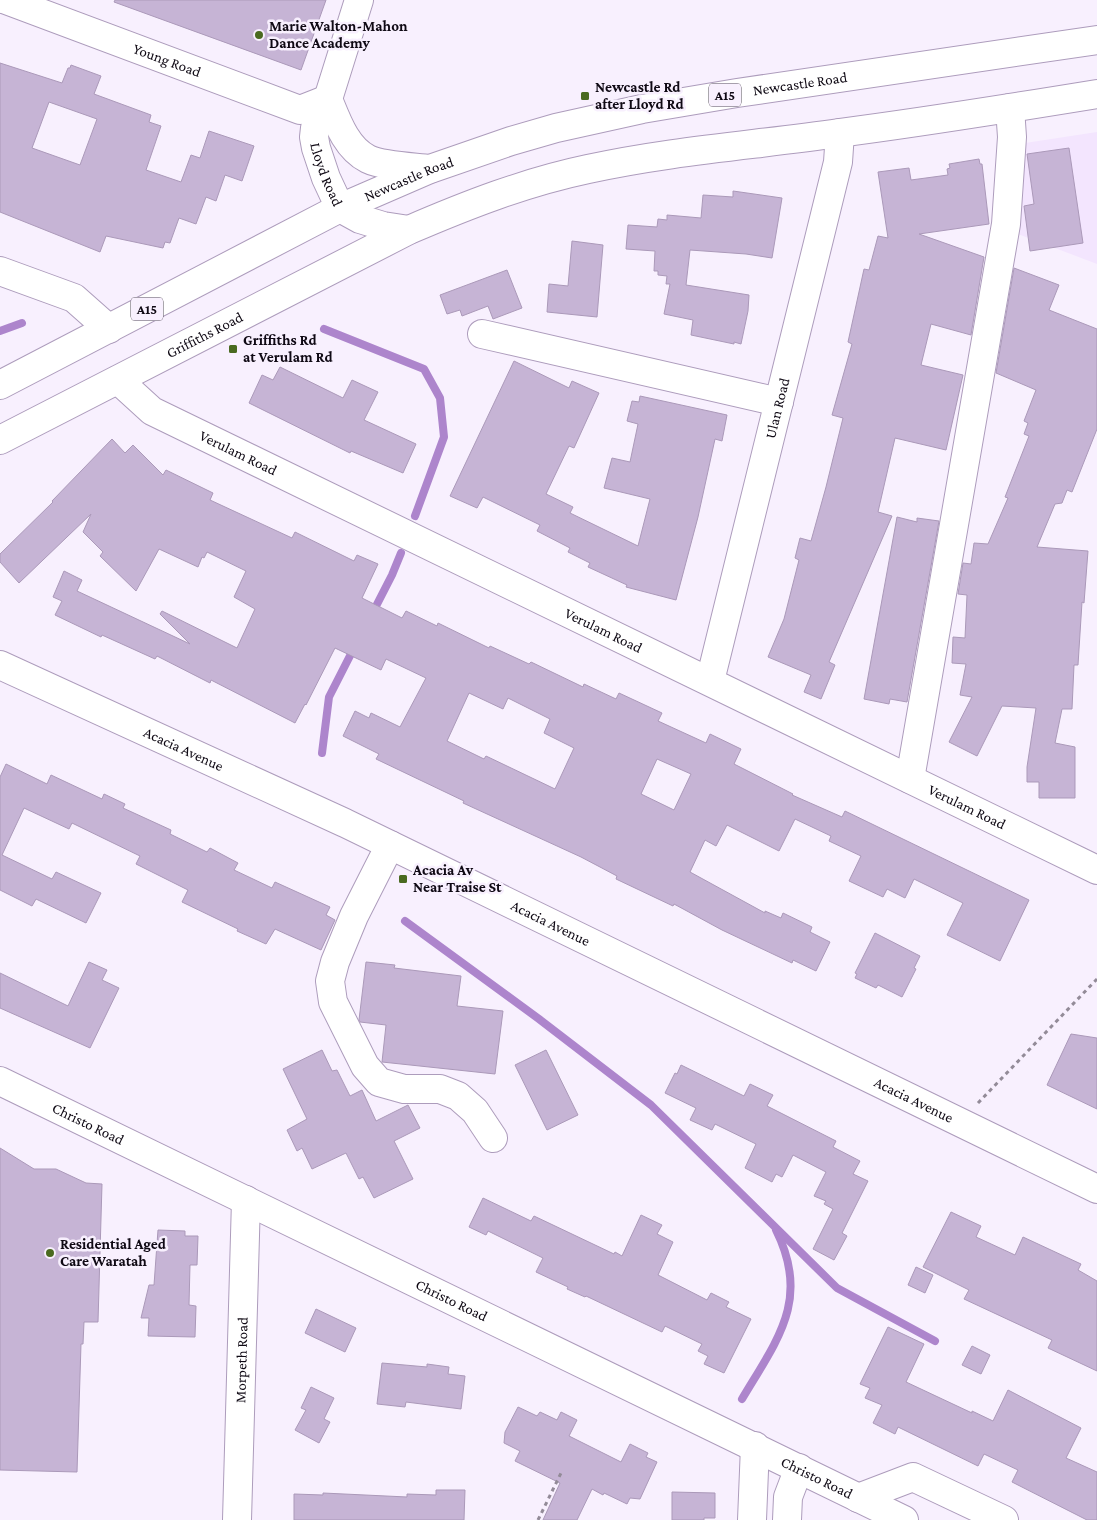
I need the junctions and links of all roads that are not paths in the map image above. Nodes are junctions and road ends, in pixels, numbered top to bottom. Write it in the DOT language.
graph roads {
  1 [pos="6,0"];
  2 [pos="359,0"];
  3 [pos="1097,40"];
  4 [pos="1097,94"];
  5 [pos="328,99"];
  6 [pos="1010,108"];
  7 [pos="840,133"];
  8 [pos="430,169"];
  9 [pos="340,208"];
  10 [pos="409,230"];
  11 [pos="0,271"];
  12 [pos="109,329"];
  13 [pos="482,334"];
  14 [pos="118,380"];
  15 [pos="0,385"];
  16 [pos="779,402"];
  17 [pos="0,440"];
  18 [pos="0,665"];
  19 [pos="710,681"];
  20 [pos="910,779"];
  21 [pos="390,845"];
  22 [pos="1097,870"];
  23 [pos="0,1081"];
  24 [pos="493,1138"];
  25 [pos="1097,1189"];
  26 [pos="246,1200"];
  27 [pos="755,1446"];
  28 [pos="799,1468"];
  29 [pos="858,1498"];
  30 [pos="237,1520"];
  31 [pos="752,1520"];
  32 [pos="787,1520"];
  33 [pos="904,1520"];
  34 [pos="1004,1520"];
  1 -- 5 [label="main road, Young Road"];
  2 -- 5 [label="main road, Lloyd Road"];
  3 -- 8 [label="main road, Newcastle Road / A15"];
  4 -- 6 [label="main road"];
  5 -- 8 [label="main road, Lloyd Road"];
  5 -- 9 [label="main road, Lloyd Road"];
  6 -- 7 [label="main road"];
  6 -- 20 [label="main road"];
  7 -- 10 [label="main road"];
  7 -- 16 [label="main road, Ulan Road"];
  8 -- 9 [label="main road, Newcastle Road / A15"];
  9 -- 10 [label="main road, Lloyd Road"];
  9 -- 12 [label="main road, A15"];
  10 -- 14 [label="main road, Griffiths Road"];
  11 -- 12 [label="main road"];
  12 -- 15 [label="main road, A15"];
  13 -- 16 [label="main road"];
  14 -- 17 [label="main road, Griffiths Road"];
  14 -- 19 [label="main road, Verulam Road"];
  16 -- 19 [label="main road, Ulan Road"];
  18 -- 21 [label="main road, Acacia Avenue"];
  19 -- 20 [label="main road, Verulam Road"];
  20 -- 22 [label="main road, Verulam Road"];
  21 -- 24 [label="main road"];
  21 -- 25 [label="main road, Acacia Avenue"];
  23 -- 26 [label="main road, Christo Road"];
  26 -- 27 [label="main road, Christo Road"];
  26 -- 30 [label="main road, Morpeth Road"];
  27 -- 28 [label="main road, Christo Road"];
  27 -- 31 [label="main road"];
  28 -- 29 [label="main road, Christo Road"];
  28 -- 32 [label="main road"];
  29 -- 33 [label="main road, Christo Road"];
  29 -- 34 [label="main road"];
}
